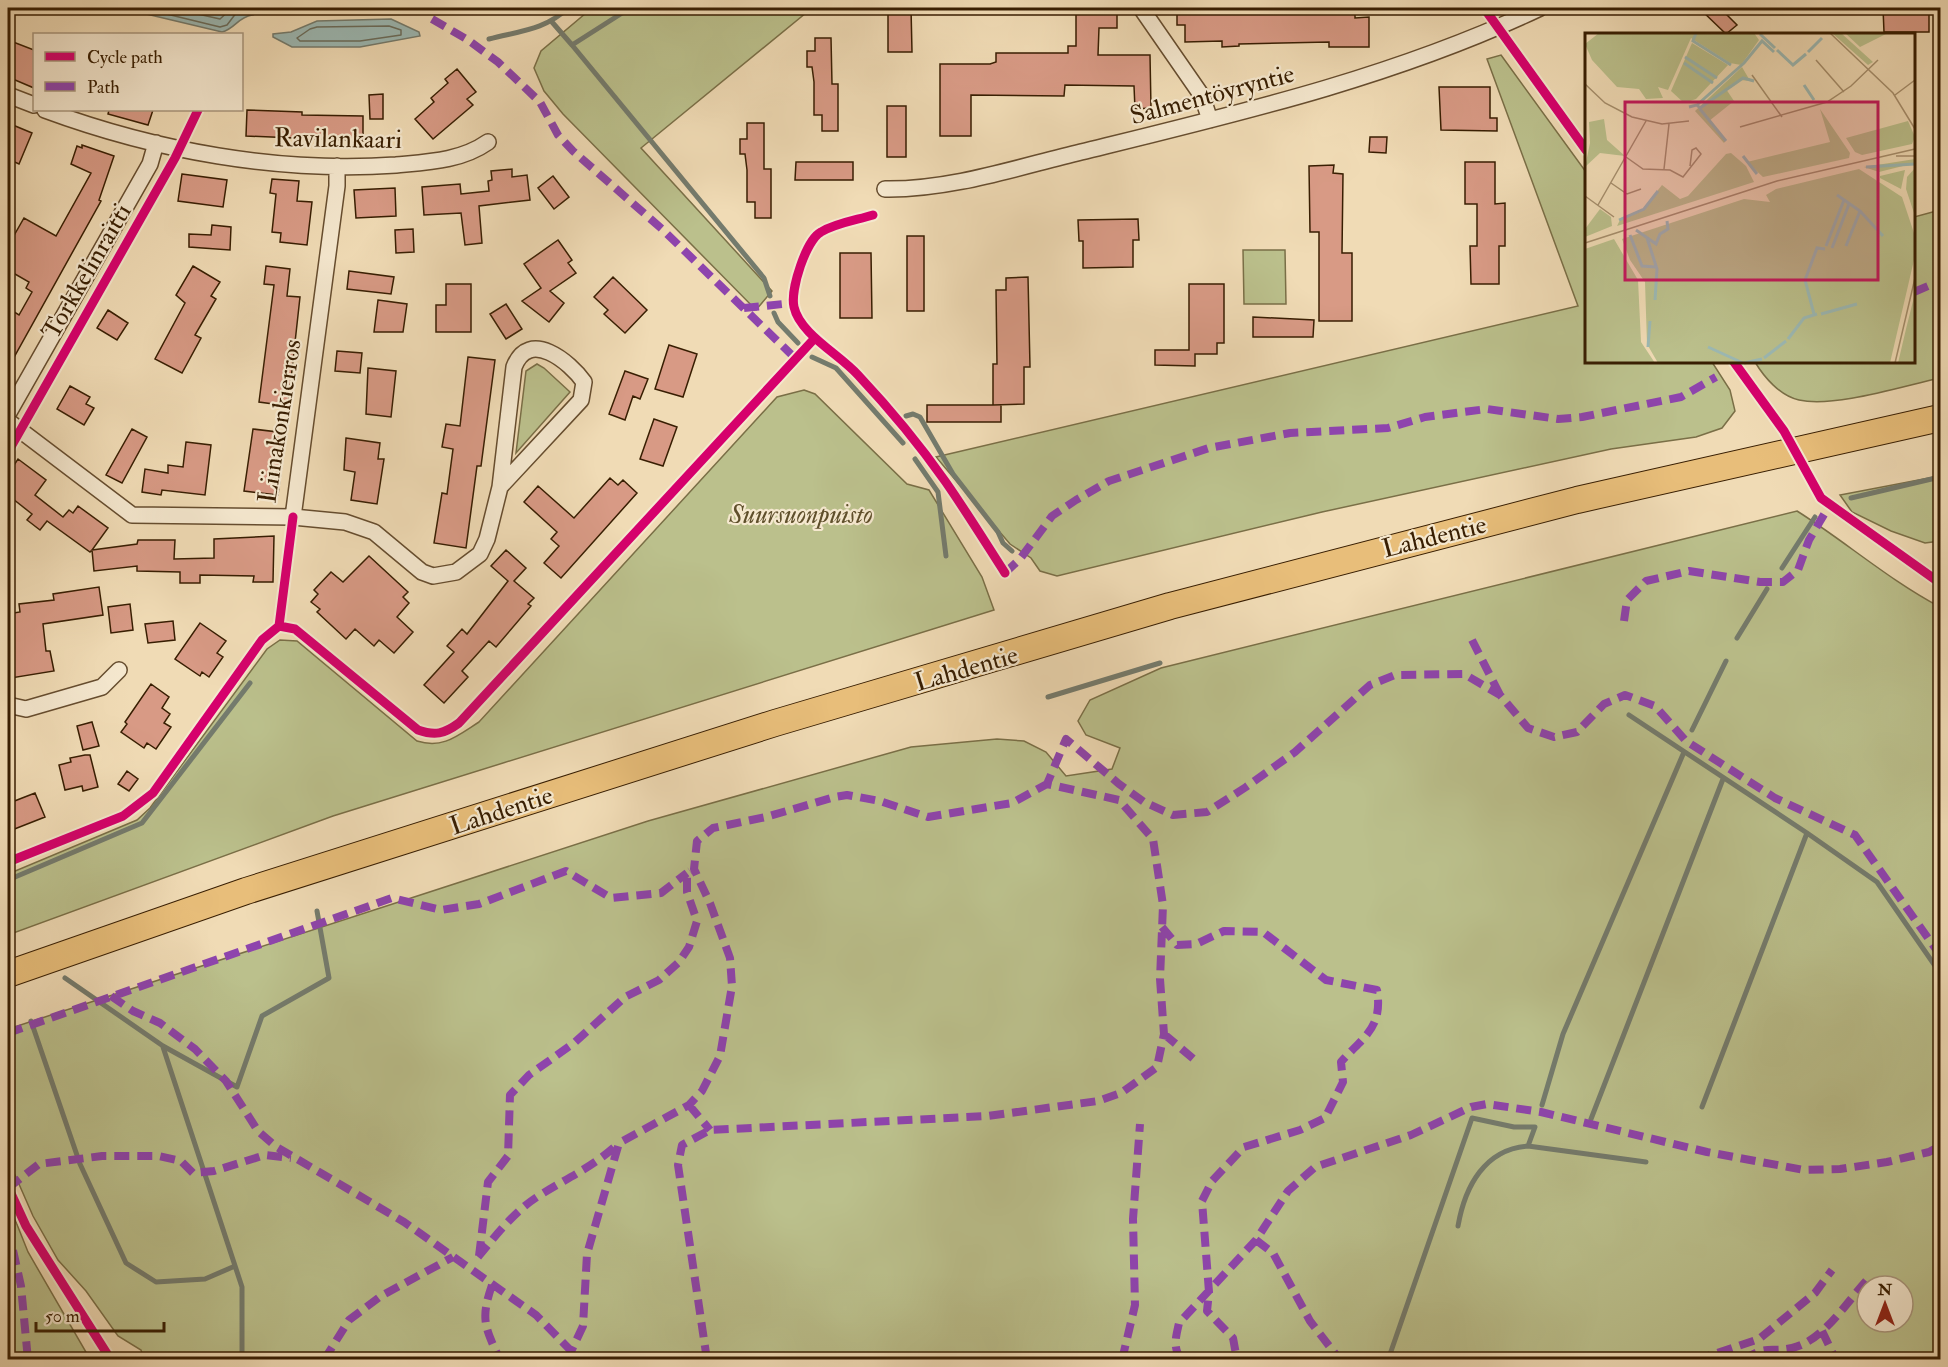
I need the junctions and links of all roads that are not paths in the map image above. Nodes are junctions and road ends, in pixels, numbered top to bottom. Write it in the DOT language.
graph roads {
  1 [pos="1141,8"];
  2 [pos="1540,8"];
  3 [pos="8,95"];
  4 [pos="33,105"];
  5 [pos="48,111"];
  6 [pos="1210,120"];
  7 [pos="488,142"];
  8 [pos="156,143"];
  9 [pos="337,166"];
  10 [pos="885,189"];
  11 [pos="8,414"];
  12 [pos="1941,418"];
  13 [pos="8,422"];
  14 [pos="500,488"];
  15 [pos="293,517"];
  16 [pos="119,670"];
  17 [pos="8,705"];
  18 [pos="8,974"];
  1 -- 6 [label="street"];
  2 -- 6 [label="street, Salmentöyryntie"];
  3 -- 4 [label="street"];
  5 -- 8 [label="street, Ravilankaari"];
  6 -- 10 [label="street, Salmentöyryntie"];
  7 -- 9 [label="street, Ravilankaari"];
  8 -- 9 [label="street, Ravilankaari"];
  8 -- 11 [label="street"];
  9 -- 15 [label="street, Liinakonkierros"];
  12 -- 18 [label="highway, Lahdentie"];
  13 -- 15 [label="street, Liinakonkierros"];
  14 -- 14 [label="street"];
  14 -- 15 [label="street"];
  16 -- 17 [label="street"];
}
